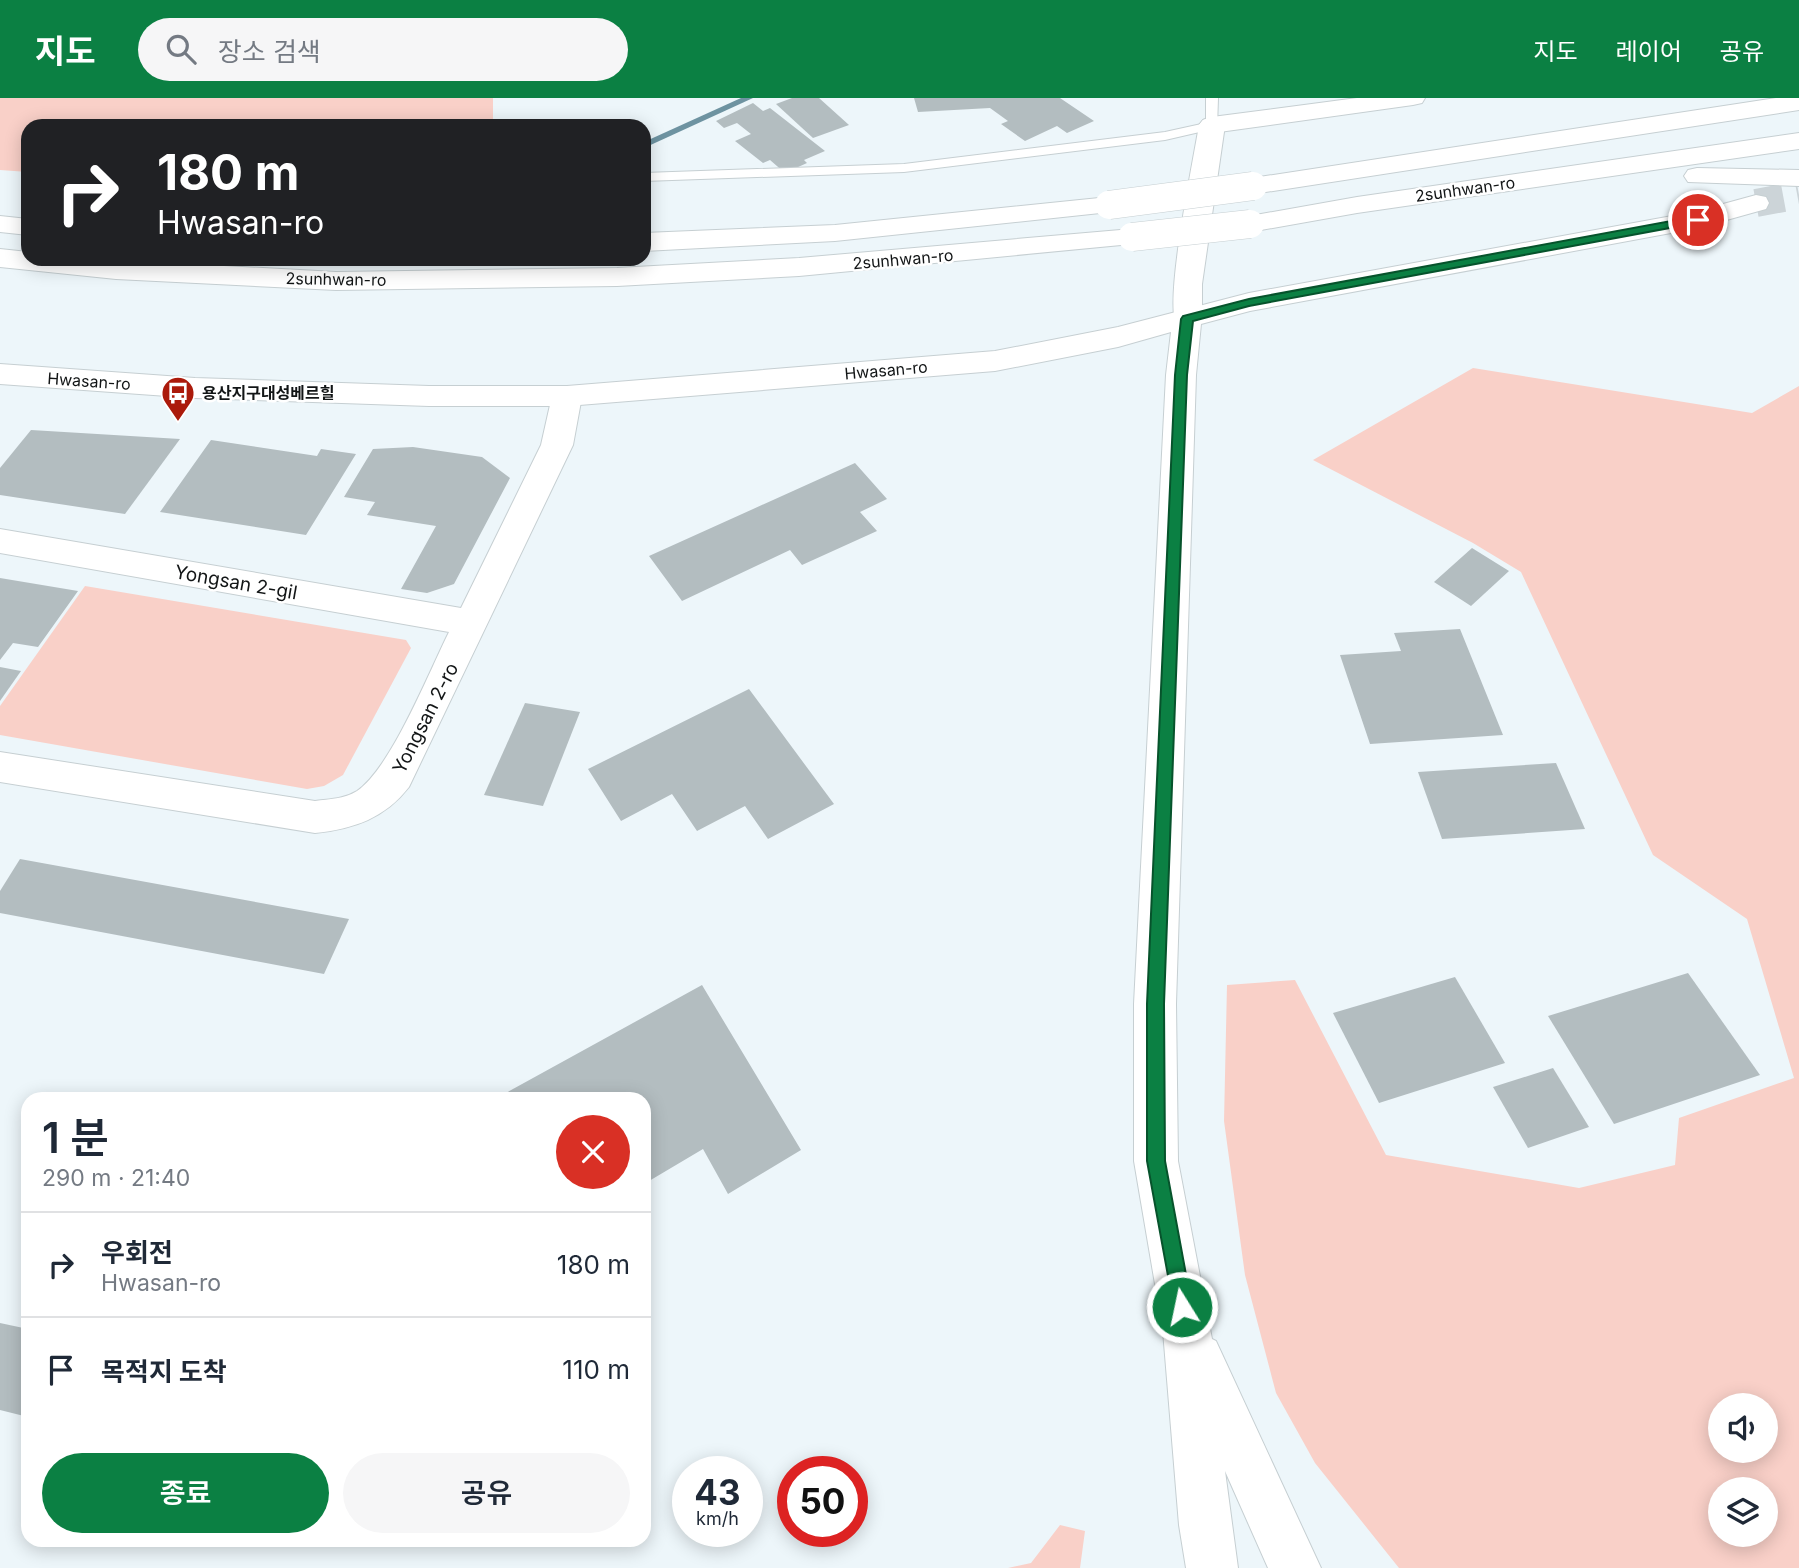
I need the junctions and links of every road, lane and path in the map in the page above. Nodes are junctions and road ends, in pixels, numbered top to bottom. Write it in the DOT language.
graph roads {
  1 [pos="1413,98"];
  2 [pos="1799,102"];
  3 [pos="1212,112"];
  4 [pos="1799,141"];
  5 [pos="651,177"];
  6 [pos="1799,178"];
  7 [pos="1756,203"];
  8 [pos="1357,205"];
  9 [pos="0,224"];
  10 [pos="21,226"];
  11 [pos="651,242"];
  12 [pos="0,258"];
  13 [pos="21,260"];
  14 [pos="77,266"];
  15 [pos="1187,319"];
  16 [pos="0,374"];
  17 [pos="567,396"];
  18 [pos="0,541"];
  19 [pos="472,623"];
  20 [pos="0,766"];
  21 [pos="1187,1331"];
  22 [pos="1212,1568"];
  23 [pos="1295,1568"];
  1 -- 3 [label="main road"];
  2 -- 11 [label="main road, 2sunhwan-ro, bridge"];
  3 -- 5 [label="lane"];
  3 -- 15 [label="main road"];
  4 -- 8 [label="main road, 2sunhwan-ro"];
  6 -- 8 [label="main road"];
  7 -- 15 [label="main road, Hwasan-ro"];
  8 -- 14 [label="main road, 2sunhwan-ro, bridge"];
  9 -- 10 [label="main road"];
  12 -- 13 [label="main road, 2sunhwan-ro, bridge"];
  15 -- 17 [label="main road, Hwasan-ro"];
  15 -- 21 [label="main road"];
  16 -- 17 [label="main road, Hwasan-ro"];
  17 -- 19 [label="main road, Yongsan 2-ro"];
  18 -- 19 [label="main road, Yongsan 2-gil"];
  19 -- 20 [label="main road, Yongsan 2-ro"];
  21 -- 22 [label="main road"];
  21 -- 23 [label="main road"];
}
